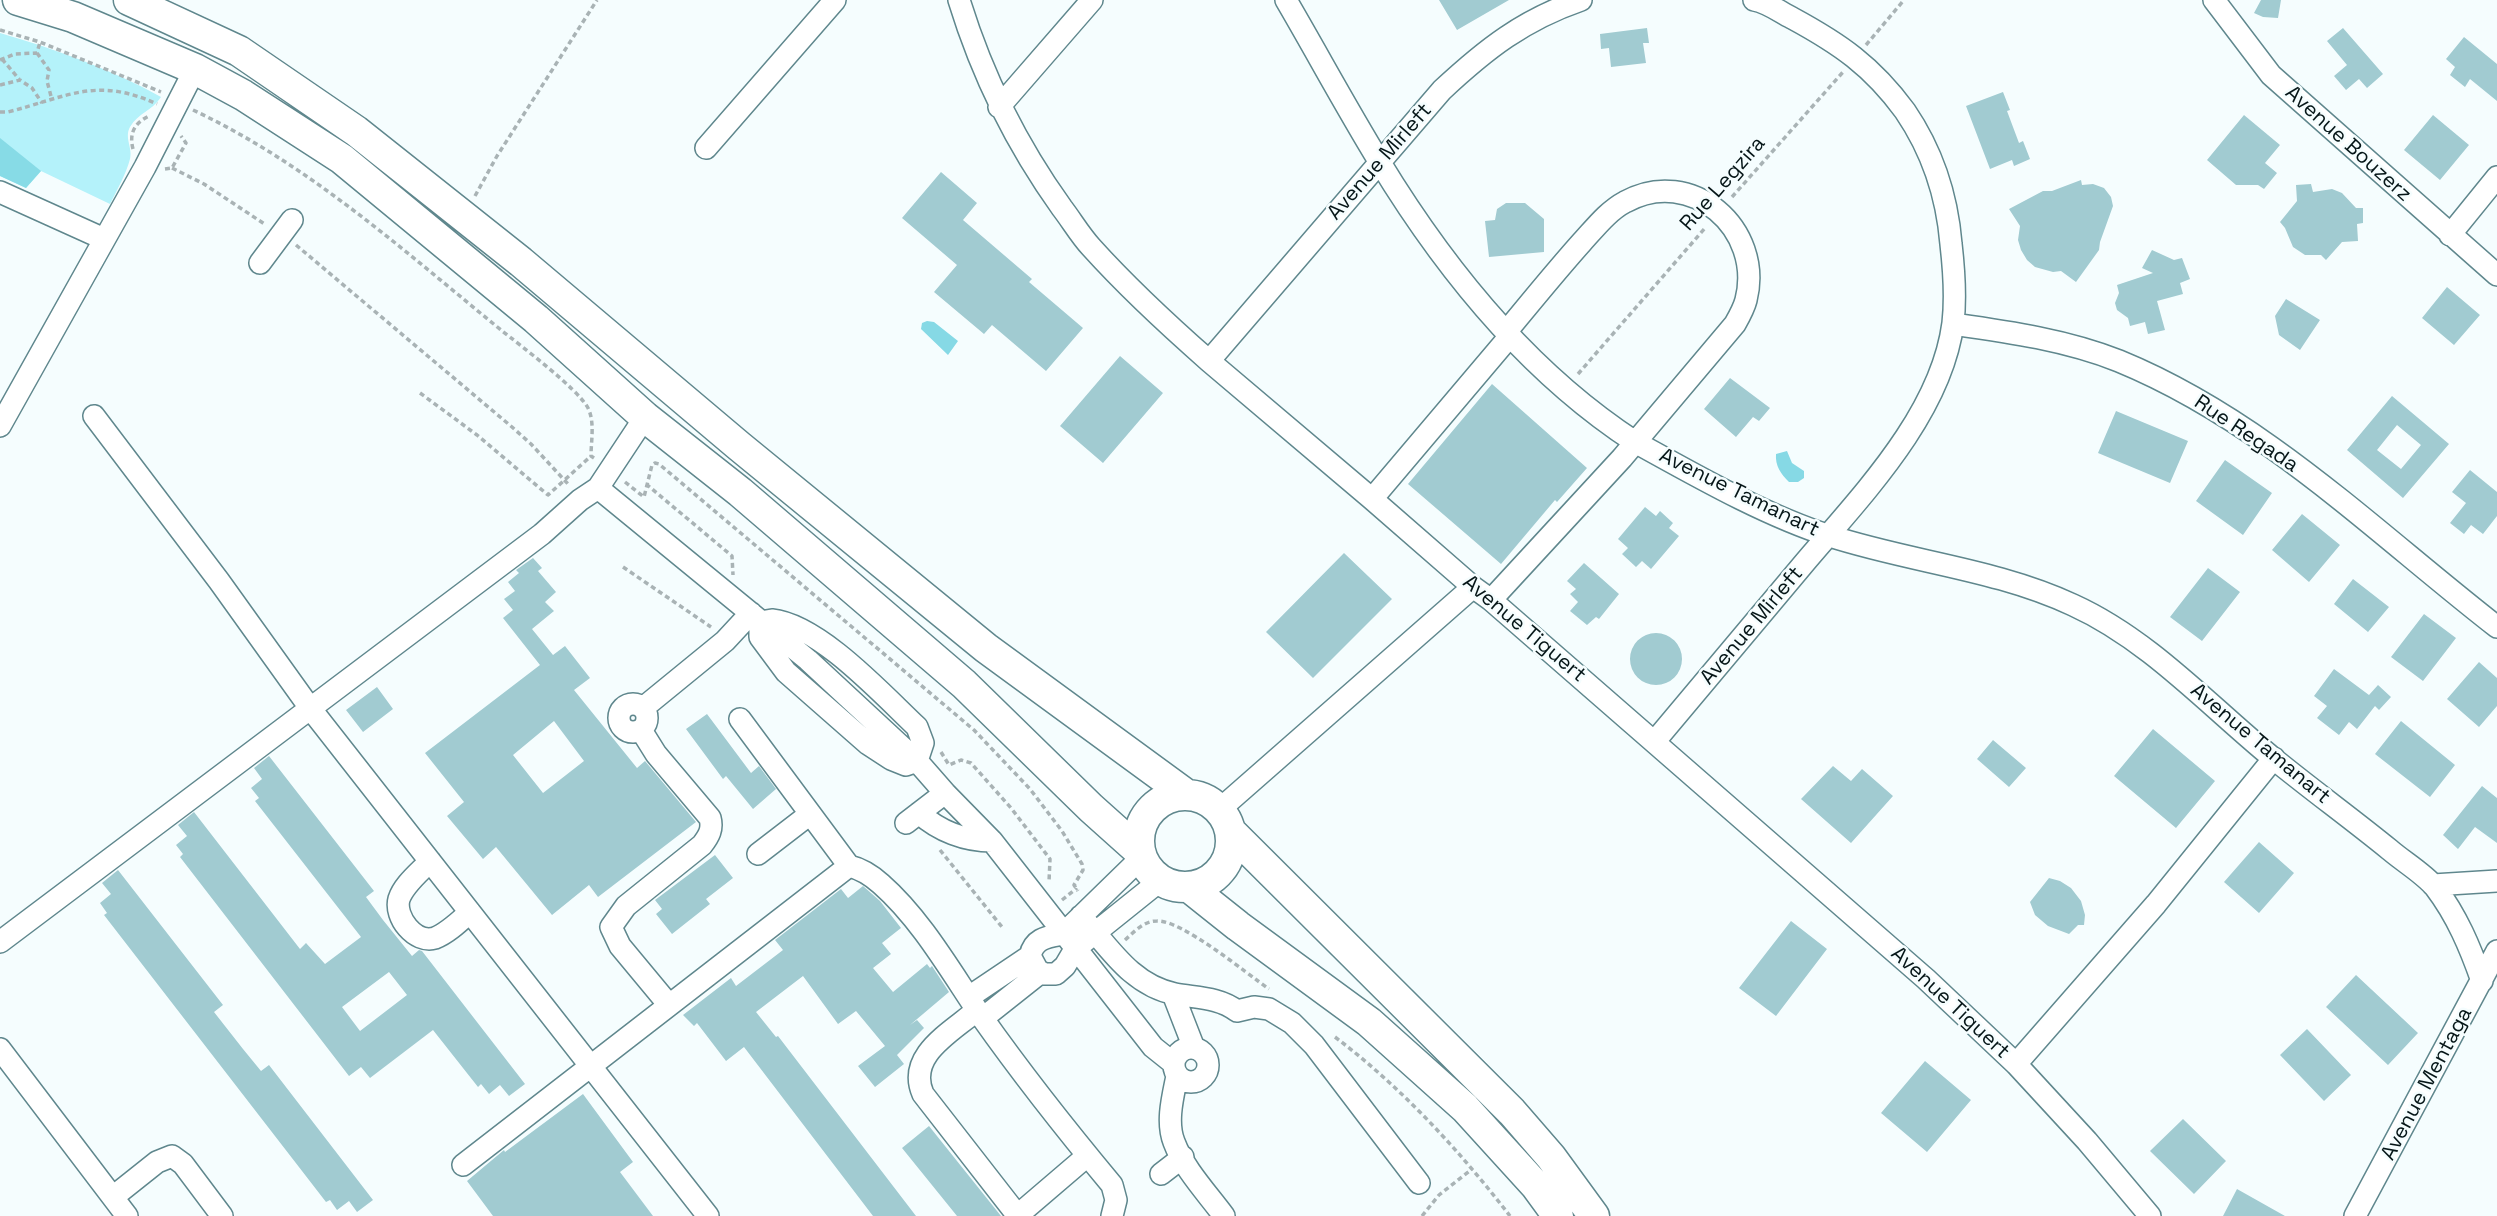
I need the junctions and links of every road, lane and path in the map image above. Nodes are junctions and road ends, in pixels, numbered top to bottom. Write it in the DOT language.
graph roads {
  1 [pos="18,0"];
  2 [pos="129,0"];
  3 [pos="597,0"];
  4 [pos="835,0"];
  5 [pos="959,0"];
  6 [pos="1092,0"];
  7 [pos="1286,0"];
  8 [pos="1581,0"];
  9 [pos="1754,0"];
  10 [pos="1904,0"];
  11 [pos="2214,0"];
  12 [pos="1544,6"];
  13 [pos="0,30"];
  14 [pos="40,42"];
  15 [pos="37,53"];
  16 [pos="1856,57"];
  17 [pos="1,60"];
  18 [pos="195,69"];
  19 [pos="20,80"];
  20 [pos="0,85"];
  21 [pos="52,100"];
  22 [pos="42,103"];
  23 [pos="999,107"];
  24 [pos="0,112"];
  25 [pos="174,113"];
  26 [pos="706,148"];
  27 [pos="1379,162"];
  28 [pos="145,167"];
  29 [pos="172,168"];
  30 [pos="2497,177"];
  31 [pos="0,192"];
  32 [pos="1720,211"];
  33 [pos="465,217"];
  34 [pos="287,227"];
  35 [pos="2450,235"];
  36 [pos="104,239"];
  37 [pos="260,263"];
  38 [pos="2497,275"];
  39 [pos="1953,324"];
  40 [pos="1508,334"];
  41 [pos="1209,362"];
  42 [pos="1565,388"];
  43 [pos="420,393"];
  44 [pos="94,416"];
  45 [pos="645,417"];
  46 [pos="0,426"];
  47 [pos="1635,442"];
  48 [pos="591,456"];
  49 [pos="604,479"];
  50 [pos="564,480"];
  51 [pos="1372,499"];
  52 [pos="580,500"];
  53 [pos="1827,536"];
  54 [pos="623,567"];
  55 [pos="1473,587"];
  56 [pos="1491,600"];
  57 [pos="756,618"];
  58 [pos="719,624"];
  59 [pos="2497,627"];
  60 [pos="310,708"];
  61 [pos="740,719"];
  62 [pos="1655,741"];
  63 [pos="2274,758"];
  64 [pos="945,793"];
  65 [pos="1188,795"];
  66 [pos="810,814"];
  67 [pos="1225,821"];
  68 [pos="992,841"];
  69 [pos="934,843"];
  70 [pos="758,853"];
  71 [pos="430,861"];
  72 [pos="849,866"];
  73 [pos="1158,869"];
  74 [pos="2497,881"];
  75 [pos="2433,885"];
  76 [pos="1098,899"];
  77 [pos="470,912"];
  78 [pos="1088,924"];
  79 [pos="1002,927"];
  80 [pos="1069,941"];
  81 [pos="0,942"];
  82 [pos="2497,951"];
  83 [pos="1036,964"];
  84 [pos="2482,981"];
  85 [pos="1173,994"];
  86 [pos="669,1005"];
  87 [pos="976,1008"];
  88 [pos="1194,1048"];
  89 [pos="0,1049"];
  90 [pos="2016,1064"];
  91 [pos="589,1067"];
  92 [pos="1175,1069"];
  93 [pos="1087,1156"];
  94 [pos="1183,1157"];
  95 [pos="463,1165"];
  96 [pos="1472,1169"];
  97 [pos="1161,1174"];
  98 [pos="1419,1183"];
  99 [pos="113,1197"];
  100 [pos="128,1216"];
  101 [pos="222,1216"];
  102 [pos="708,1216"];
  103 [pos="1018,1216"];
  104 [pos="1112,1216"];
  105 [pos="1224,1216"];
  106 [pos="1422,1216"];
  107 [pos="1558,1216"];
  108 [pos="1594,1216"];
  109 [pos="2150,1216"];
  110 [pos="2355,1216"];
  1 -- 18 [label="highway"];
  2 -- 33 [label="highway"];
  3 -- 33 [label="path"];
  4 -- 26 [label="street"];
  5 -- 23 [label="street, Avenue Tiguert"];
  6 -- 23 [label="street"];
  7 -- 27 [label="street, Avenue Tamanart"];
  8 -- 12 [label="street, Avenue Mirleft"];
  9 -- 16 [label="street, Avenue Mirleft"];
  10 -- 16 [label="path, Rue Legzira"];
  11 -- 35 [label="street, Avenue Bouzerz"];
  12 -- 27 [label="street, Avenue Mirleft"];
  13 -- 14 [label="path"];
  14 -- 15 [label="path"];
  14 -- 25 [label="path"];
  15 -- 17 [label="path"];
  15 -- 21 [label="path"];
  16 -- 32 [label="path, Rue Legzira"];
  16 -- 39 [label="street, Avenue Mirleft"];
  17 -- 19 [label="path"];
  18 -- 25 [label="street"];
  18 -- 45 [label="highway"];
  19 -- 20 [label="path"];
  19 -- 22 [label="path"];
  21 -- 22 [label="path"];
  21 -- 25 [label="path"];
  22 -- 24 [label="path"];
  23 -- 41 [label="street, Avenue Tiguert"];
  25 -- 28 [label="street"];
  25 -- 28 [label="path"];
  25 -- 29 [label="path"];
  25 -- 48 [label="path"];
  27 -- 40 [label="street, Avenue Tamanart"];
  27 -- 41 [label="street, Avenue Mirleft"];
  28 -- 29 [label="path"];
  28 -- 36 [label="street"];
  29 -- 34 [label="path"];
  30 -- 35 [label="street"];
  31 -- 36 [label="street"];
  32 -- 40 [label="street"];
  32 -- 42 [label="path, Rue Legzira"];
  32 -- 47 [label="street"];
  33 -- 65 [label="highway"];
  34 -- 37 [label="street"];
  34 -- 50 [label="path"];
  35 -- 38 [label="street, Avenue Bouzerz"];
  36 -- 46 [label="street"];
  39 -- 53 [label="street, Avenue Mirleft"];
  39 -- 59 [label="street, Rue Regada"];
  40 -- 42 [label="street, Avenue Tamanart"];
  40 -- 51 [label="street"];
  41 -- 51 [label="street, Avenue Tiguert"];
  42 -- 47 [label="street, Avenue Tamanart"];
  43 -- 50 [label="path"];
  44 -- 60 [label="street"];
  45 -- 49 [label="street"];
  45 -- 73 [label="highway"];
  47 -- 53 [label="street, Avenue Tamanart"];
  47 -- 56 [label="street"];
  48 -- 49 [label="path"];
  48 -- 50 [label="path"];
  49 -- 52 [label="street"];
  49 -- 57 [label="street"];
  49 -- 76 [label="path"];
  50 -- 52 [label="path"];
  51 -- 55 [label="street, Avenue Tiguert"];
  52 -- 60 [label="street"];
  53 -- 62 [label="street, Avenue Mirleft"];
  53 -- 63 [label="street, Avenue Tamanart"];
  54 -- 58 [label="path"];
  55 -- 56 [label="street, Avenue Tiguert"];
  55 -- 67 [label="street"];
  56 -- 62 [label="street, Avenue Tiguert"];
  57 -- 64 [label="street"];
  57 -- 86 [label="street"];
  60 -- 71 [label="street"];
  60 -- 81 [label="street"];
  61 -- 66 [label="street"];
  62 -- 90 [label="street, Avenue Tiguert"];
  63 -- 75 [label="street, Avenue Tamanart"];
  63 -- 90 [label="street"];
  64 -- 68 [label="street"];
  64 -- 68 [label="street"];
  65 -- 67 [label="highway"];
  65 -- 73 [label="highway"];
  66 -- 70 [label="street"];
  66 -- 72 [label="street"];
  67 -- 73 [label="highway"];
  67 -- 108 [label="highway"];
  68 -- 80 [label="street"];
  69 -- 79 [label="path"];
  71 -- 77 [label="street"];
  71 -- 77 [label="street"];
  72 -- 86 [label="street"];
  72 -- 87 [label="street"];
  73 -- 76 [label="street"];
  73 -- 78 [label="street"];
  73 -- 107 [label="highway"];
  74 -- 75 [label="street"];
  75 -- 84 [label="street, Avenue Tamanart"];
  76 -- 78 [label="street"];
  77 -- 91 [label="street"];
  78 -- 80 [label="street"];
  78 -- 85 [label="street"];
  80 -- 83 [label="street"];
  80 -- 83 [label="street"];
  80 -- 92 [label="street"];
  82 -- 84 [label="street, Avenue Mentaga"];
  83 -- 87 [label="street"];
  84 -- 110 [label="street, Avenue Mentaga"];
  85 -- 88 [label="street"];
  85 -- 98 [label="street"];
  86 -- 91 [label="street"];
  87 -- 93 [label="street"];
  87 -- 103 [label="street"];
  88 -- 92 [label="street"];
  88 -- 92 [label="street"];
  89 -- 99 [label="street"];
  90 -- 109 [label="street, Avenue Tiguert"];
  91 -- 95 [label="street"];
  91 -- 102 [label="street"];
  92 -- 94 [label="street"];
  93 -- 103 [label="street"];
  93 -- 104 [label="street"];
  94 -- 97 [label="street"];
  94 -- 105 [label="street"];
  96 -- 106 [label="path"];
  99 -- 100 [label="street"];
  99 -- 101 [label="street"];
}
